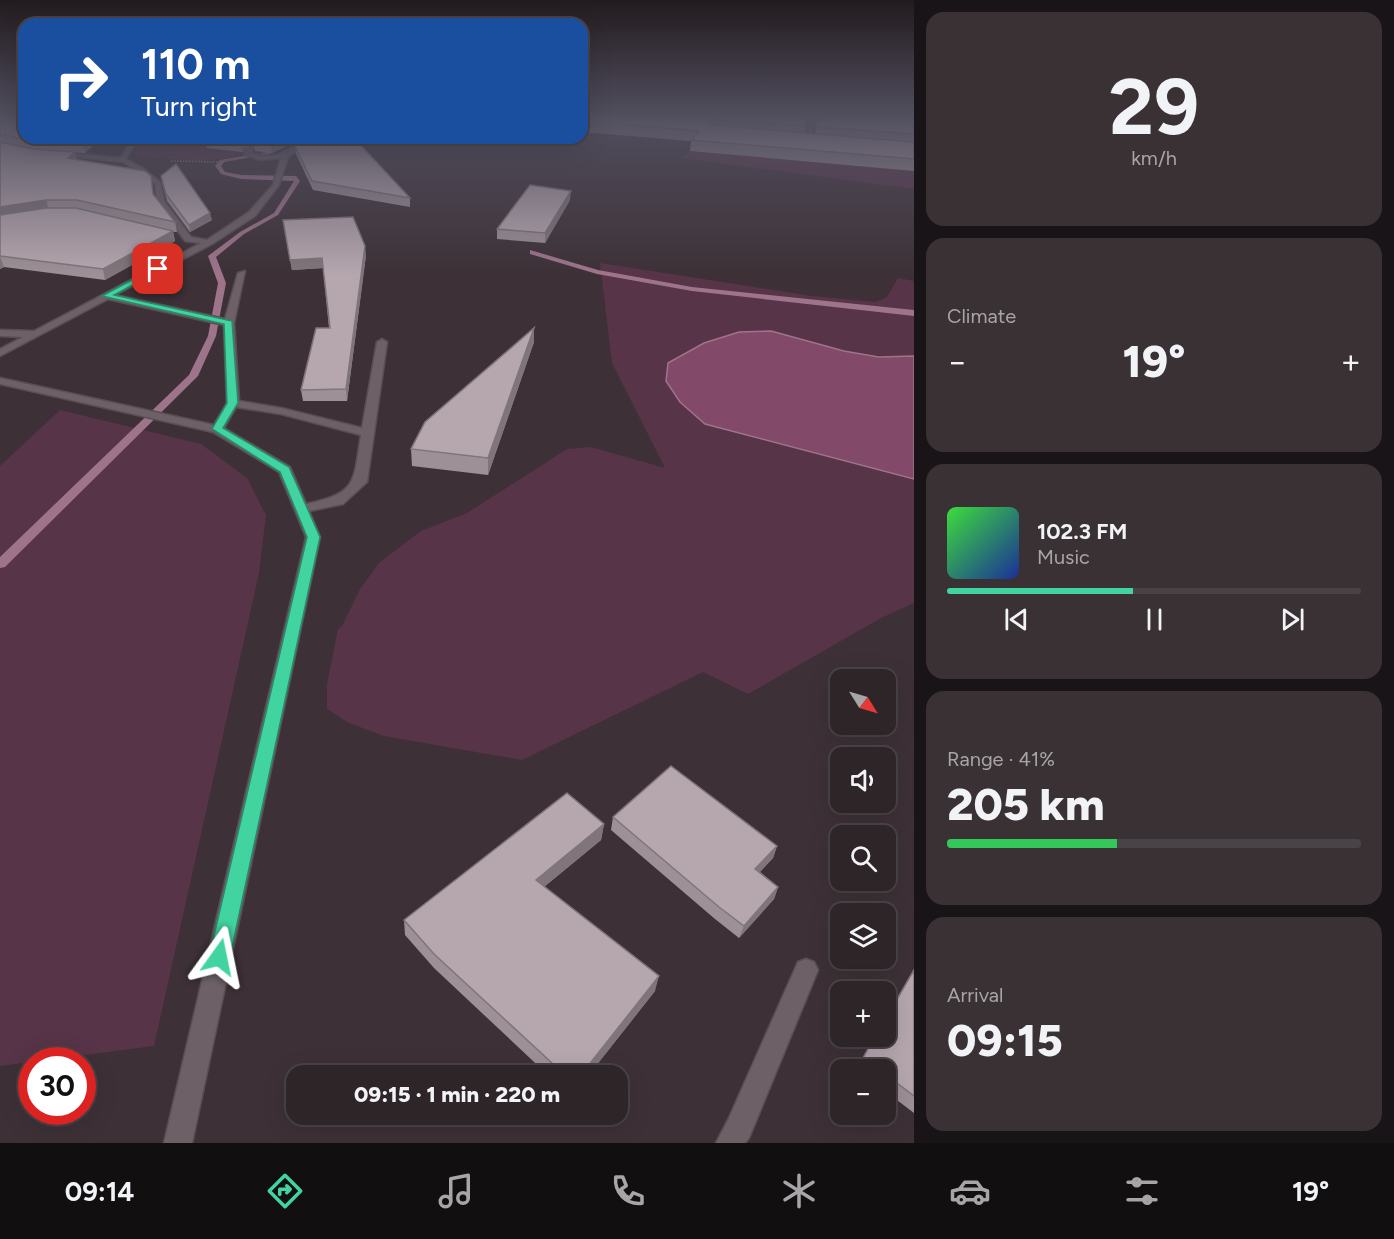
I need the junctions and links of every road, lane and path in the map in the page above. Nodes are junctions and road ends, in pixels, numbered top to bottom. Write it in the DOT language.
graph roads {
  1 [pos="139,168"];
  2 [pos="281,168"];
  3 [pos="209,242"];
  4 [pos="242,273"];
  5 [pos="106,296"];
  6 [pos="225,322"];
  7 [pos="0,333"];
  8 [pos="35,334"];
  9 [pos="382,342"];
  10 [pos="0,353"];
  11 [pos="0,381"];
  12 [pos="233,403"];
  13 [pos="217,429"];
  14 [pos="368,433"];
  15 [pos="301,509"];
  16 [pos="806,970"];
  17 [pos="178,1143"];
  18 [pos="730,1143"];
  1 -- 3 [label="street"];
  2 -- 3 [label="street"];
  3 -- 5 [label="street"];
  4 -- 6 [label="street"];
  5 -- 6 [label="street"];
  5 -- 8 [label="street"];
  6 -- 12 [label="street"];
  7 -- 8 [label="street"];
  8 -- 10 [label="street"];
  9 -- 14 [label="street"];
  11 -- 13 [label="street"];
  12 -- 13 [label="street"];
  12 -- 14 [label="street"];
  13 -- 15 [label="street"];
  14 -- 15 [label="street"];
  15 -- 17 [label="street"];
  16 -- 18 [label="street"];
}
